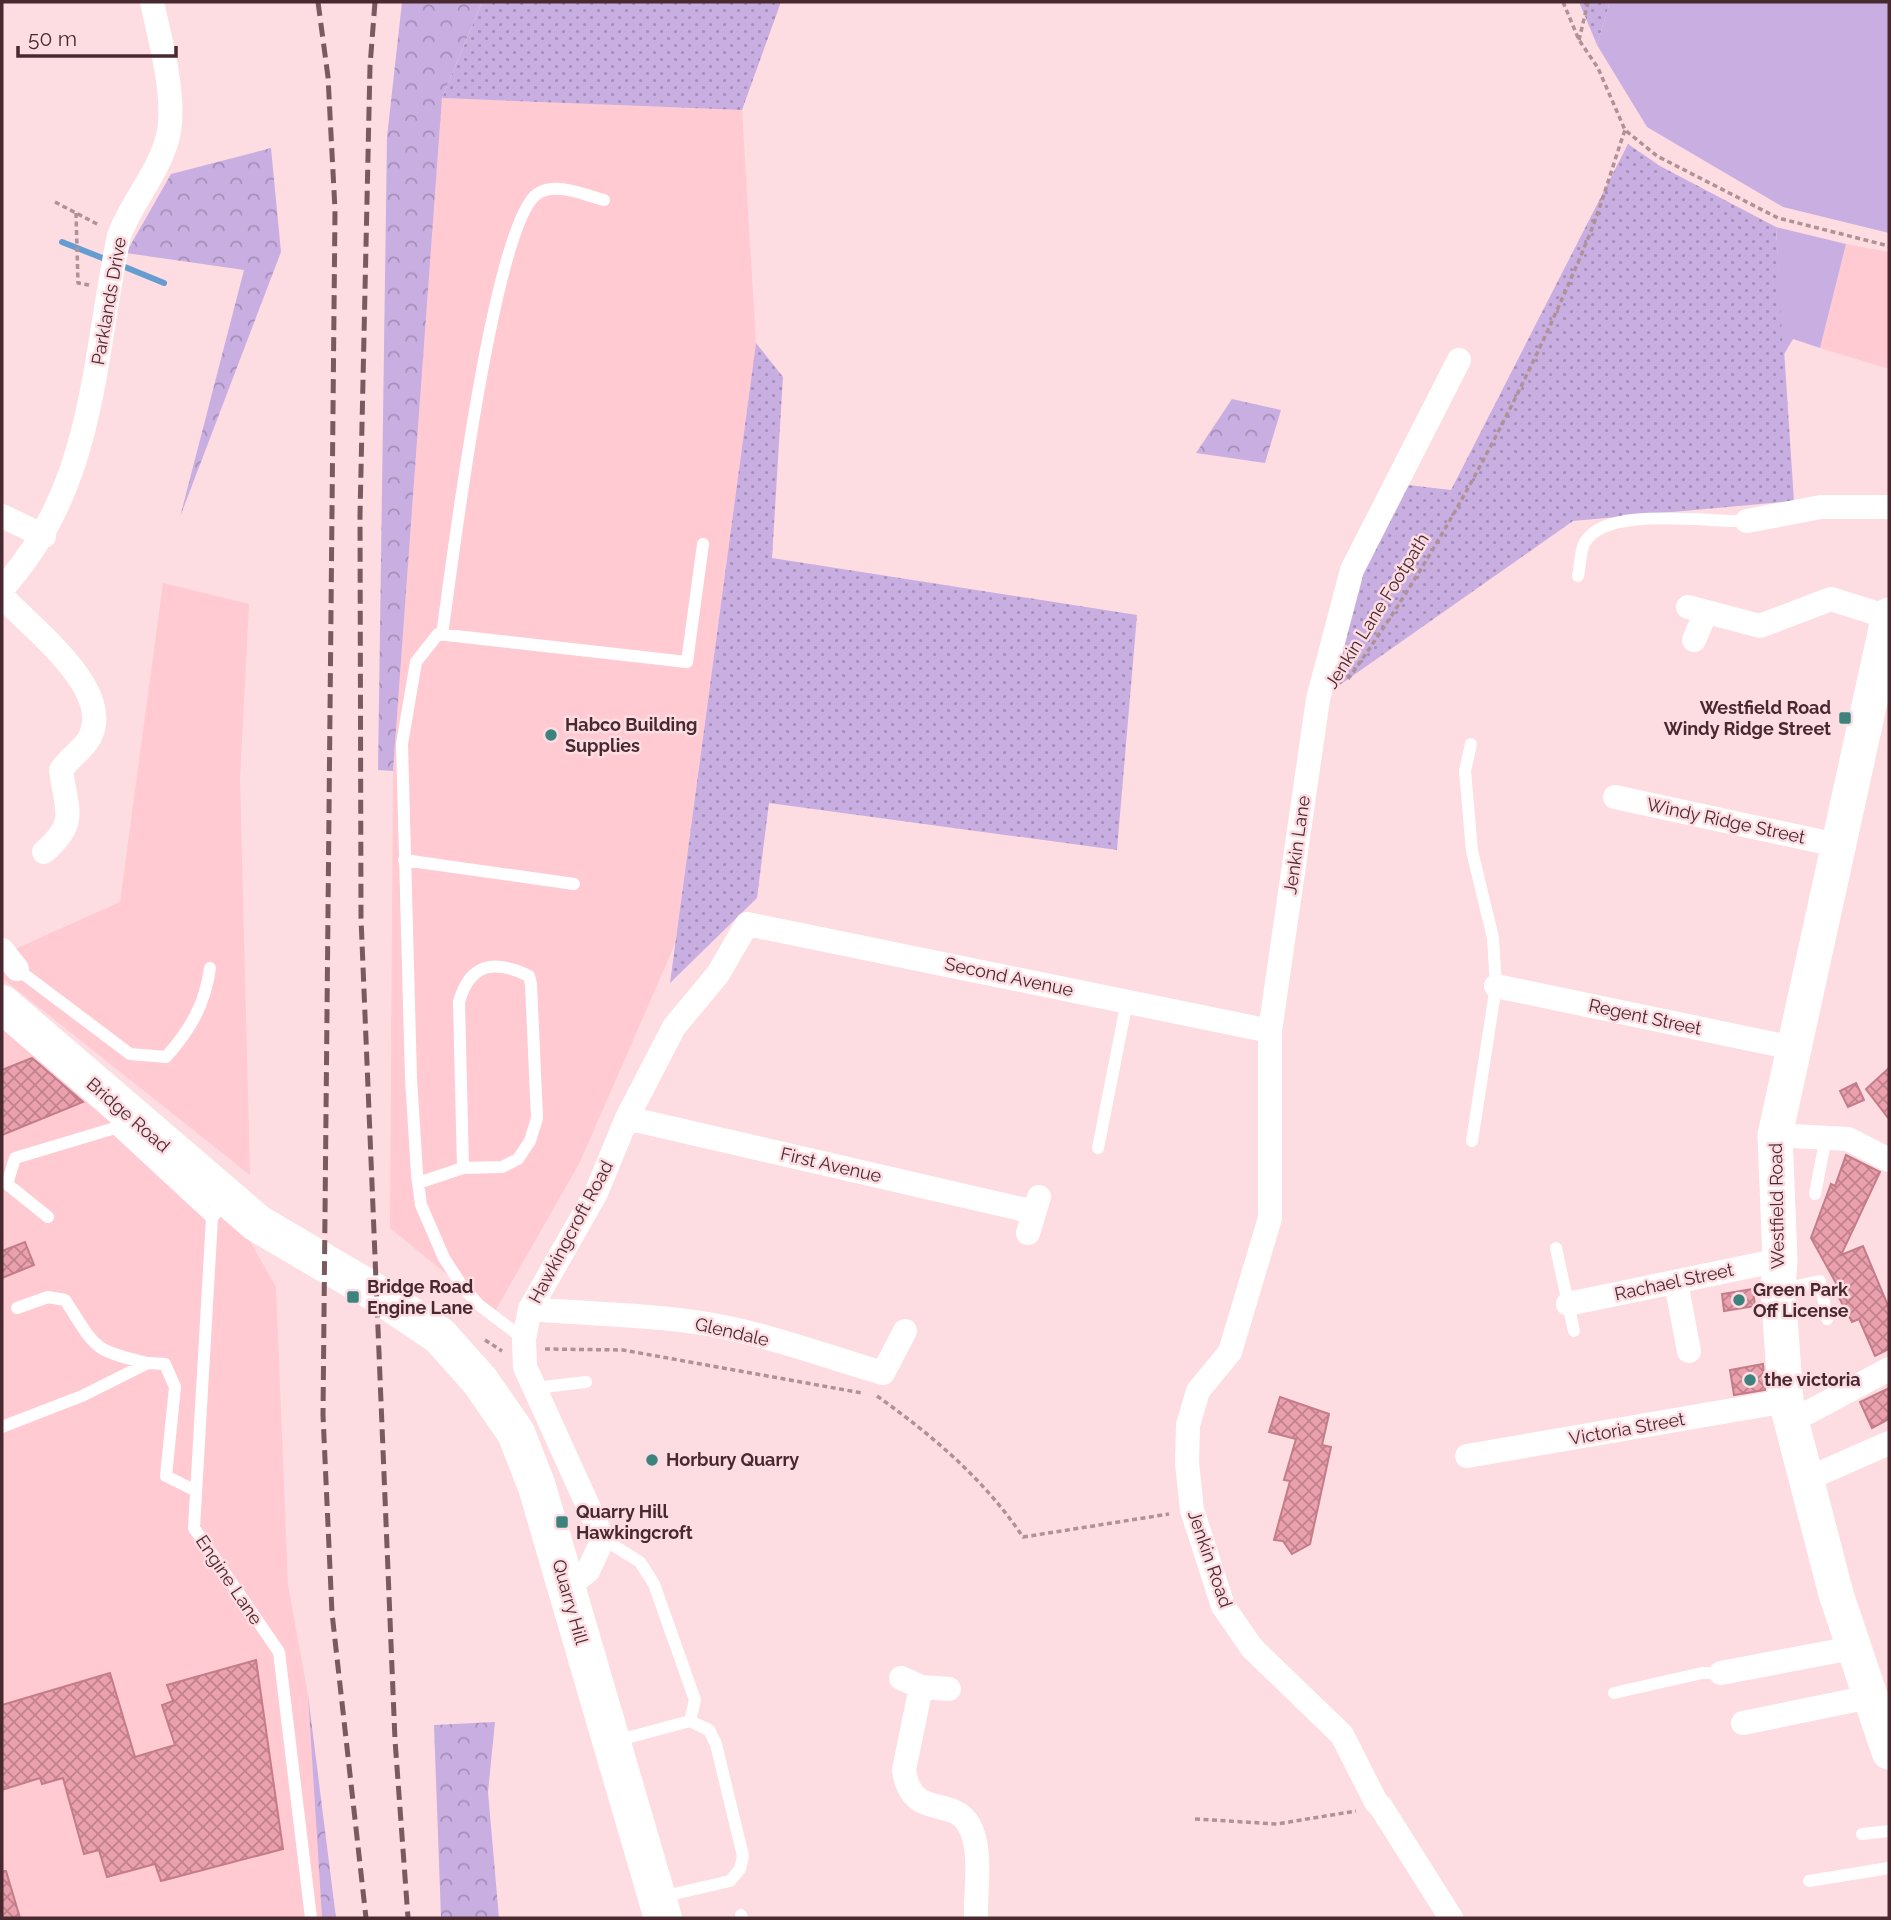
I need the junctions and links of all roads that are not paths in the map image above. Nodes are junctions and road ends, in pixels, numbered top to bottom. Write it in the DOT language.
graph roads {
  1 [pos="152,2"];
  2 [pos="604,200"];
  3 [pos="1458,360"];
  4 [pos="1889,507"];
  5 [pos="2,516"];
  6 [pos="1747,521"];
  7 [pos="44,536"];
  8 [pos="703,544"];
  9 [pos="1578,576"];
  10 [pos="2,590"];
  11 [pos="2,596"];
  12 [pos="1889,616"];
  13 [pos="442,635"];
  14 [pos="1694,640"];
  15 [pos="1471,744"];
  16 [pos="1615,797"];
  17 [pos="1837,845"];
  18 [pos="44,852"];
  19 [pos="404,860"];
  20 [pos="574,884"];
  21 [pos="747,924"];
  22 [pos="9,960"];
  23 [pos="210,968"];
  24 [pos="1496,986"];
  25 [pos="1127,1001"];
  26 [pos="2,1004"];
  27 [pos="1270,1031"];
  28 [pos="1793,1048"];
  29 [pos="627,1118"];
  30 [pos="1775,1135"];
  31 [pos="1826,1137"];
  32 [pos="1472,1141"];
  33 [pos="1098,1148"];
  34 [pos="1889,1160"];
  35 [pos="463,1168"];
  36 [pos="418,1183"];
  37 [pos="1815,1194"];
  38 [pos="219,1208"];
  39 [pos="1034,1214"];
  40 [pos="48,1217"];
  41 [pos="257,1223"];
  42 [pos="1556,1248"];
  43 [pos="1779,1275"];
  44 [pos="1676,1283"];
  45 [pos="1568,1304"];
  46 [pos="17,1308"];
  47 [pos="530,1309"];
  48 [pos="1827,1319"];
  49 [pos="905,1331"];
  50 [pos="1574,1331"];
  51 [pos="523,1344"];
  52 [pos="1689,1351"];
  53 [pos="1230,1352"];
  54 [pos="148,1363"];
  55 [pos="1889,1369"];
  56 [pos="586,1382"];
  57 [pos="535,1388"];
  58 [pos="1789,1411"];
  59 [pos="2,1427"];
  60 [pos="1889,1443"];
  61 [pos="1467,1456"];
  62 [pos="1805,1480"];
  63 [pos="195,1491"];
  64 [pos="603,1539"];
  65 [pos="566,1588"];
  66 [pos="1852,1648"];
  67 [pos="1721,1673"];
  68 [pos="949,1689"];
  69 [pos="1614,1692"];
  70 [pos="1870,1697"];
  71 [pos="690,1721"];
  72 [pos="1744,1723"];
  73 [pos="612,1742"];
  74 [pos="1889,1752"];
  75 [pos="1889,1831"];
  76 [pos="1862,1834"];
  77 [pos="1889,1868"];
  78 [pos="1809,1881"];
  79 [pos="660,1908"];
  80 [pos="311,1918"];
  81 [pos="976,1918"];
  82 [pos="1451,1918"];
  1 -- 7 [label="street, Parklands Drive"];
  2 -- 13 [label="lane"];
  3 -- 27 [label="street, Jenkin Lane"];
  4 -- 6 [label="street"];
  5 -- 7 [label="street"];
  6 -- 9 [label="lane"];
  7 -- 10 [label="street, Parklands Drive"];
  8 -- 13 [label="lane"];
  11 -- 18 [label="street"];
  12 -- 14 [label="street"];
  12 -- 17 [label="main road, Westfield Road"];
  13 -- 19 [label="lane"];
  15 -- 24 [label="lane"];
  16 -- 17 [label="street, Windy Ridge Street"];
  17 -- 28 [label="main road, Westfield Road"];
  19 -- 20 [label="lane"];
  19 -- 36 [label="lane"];
  21 -- 25 [label="street, Second Avenue"];
  21 -- 29 [label="street, Hawkingcroft Road"];
  22 -- 23 [label="lane"];
  24 -- 28 [label="street, Regent Street"];
  24 -- 32 [label="lane"];
  25 -- 27 [label="street, Second Avenue"];
  25 -- 33 [label="lane"];
  26 -- 38 [label="highway, Bridge Road"];
  27 -- 53 [label="street, Jenkin Lane"];
  28 -- 30 [label="main road, Westfield Road"];
  29 -- 39 [label="street, First Avenue"];
  29 -- 47 [label="street, Hawkingcroft Road"];
  30 -- 31 [label="street"];
  30 -- 43 [label="main road, Westfield Road"];
  31 -- 34 [label="street"];
  31 -- 37 [label="lane"];
  35 -- 35 [label="lane"];
  35 -- 36 [label="lane"];
  36 -- 51 [label="lane"];
  38 -- 40 [label="lane"];
  38 -- 41 [label="highway, Bridge Road"];
  38 -- 63 [label="lane, Engine Lane"];
  41 -- 65 [label="highway, Quarry Hill"];
  42 -- 45 [label="lane"];
  43 -- 44 [label="street, Rachael Street"];
  43 -- 48 [label="lane"];
  43 -- 58 [label="main road, Westfield Road"];
  44 -- 45 [label="street, Rachael Street"];
  44 -- 52 [label="street"];
  45 -- 50 [label="lane"];
  46 -- 54 [label="lane"];
  47 -- 49 [label="street, Glendale"];
  47 -- 51 [label="street, Hawkingcroft Road"];
  51 -- 57 [label="street, Hawkingcroft Road"];
  53 -- 82 [label="street, Jenkin Road"];
  54 -- 59 [label="lane"];
  54 -- 63 [label="lane"];
  55 -- 58 [label="street, Victoria Street"];
  56 -- 57 [label="lane"];
  57 -- 64 [label="street, Hawkingcroft Road"];
  58 -- 61 [label="street, Victoria Street"];
  58 -- 62 [label="main road, Westfield Road"];
  60 -- 62 [label="street"];
  62 -- 66 [label="main road, Westfield Road"];
  63 -- 80 [label="lane, Engine Lane"];
  64 -- 65 [label="street"];
  64 -- 71 [label="lane"];
  65 -- 73 [label="highway, Quarry Hill"];
  66 -- 67 [label="street"];
  66 -- 70 [label="main road, Westfield Road"];
  67 -- 69 [label="lane"];
  68 -- 81 [label="street"];
  70 -- 72 [label="street"];
  70 -- 74 [label="main road, Westfield Road"];
  71 -- 73 [label="lane"];
  71 -- 79 [label="lane"];
  73 -- 79 [label="highway, Quarry Hill"];
  75 -- 76 [label="lane"];
  77 -- 78 [label="lane"];
}
